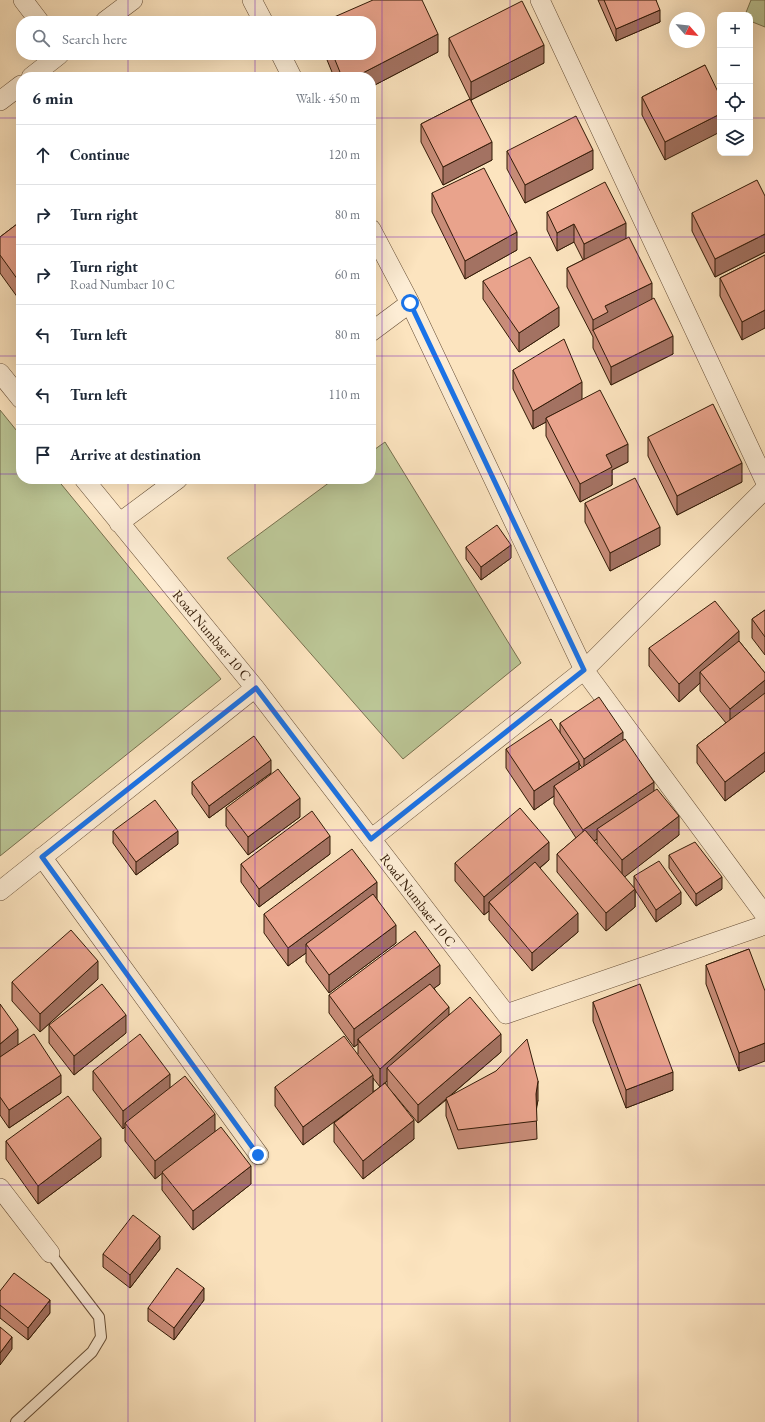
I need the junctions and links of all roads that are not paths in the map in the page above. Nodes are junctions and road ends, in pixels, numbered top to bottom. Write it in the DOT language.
graph roads {
  1 [pos="23,0"];
  2 [pos="133,0"];
  3 [pos="252,0"];
  4 [pos="540,0"];
  5 [pos="35,16"];
  6 [pos="112,16"];
  7 [pos="260,16"];
  8 [pos="53,60"];
  9 [pos="284,60"];
  10 [pos="37,72"];
  11 [pos="290,72"];
  12 [pos="16,89"];
  13 [pos="0,101"];
  14 [pos="376,238"];
  15 [pos="410,303"];
  16 [pos="376,328"];
  17 [pos="0,373"];
  18 [pos="16,394"];
  19 [pos="765,480"];
  20 [pos="88,484"];
  21 [pos="171,484"];
  22 [pos="765,489"];
  23 [pos="119,523"];
  24 [pos="584,670"];
  25 [pos="256,688"];
  26 [pos="371,839"];
  27 [pos="42,857"];
  28 [pos="0,891"];
  29 [pos="765,914"];
  30 [pos="765,924"];
  31 [pos="258,1155"];
  32 [pos="0,1188"];
  33 [pos="50,1253"];
  34 [pos="16,1422"];
  1 -- 5 [label="street"];
  2 -- 6 [label="street"];
  3 -- 7 [label="street"];
  4 -- 19 [label="street"];
  8 -- 10 [label="street"];
  9 -- 11 [label="street"];
  12 -- 13 [label="street"];
  14 -- 15 [label="street"];
  15 -- 16 [label="street"];
  15 -- 24 [label="street"];
  17 -- 18 [label="street"];
  20 -- 23 [label="street, Road Numbaer 10 C"];
  21 -- 23 [label="street"];
  22 -- 24 [label="street"];
  23 -- 25 [label="street, Road Numbaer 10 C"];
  24 -- 26 [label="street"];
  24 -- 29 [label="street"];
  25 -- 26 [label="street, Road Numbaer 10 C"];
  25 -- 27 [label="street"];
  26 -- 30 [label="street, Road Numbaer 10 C"];
  27 -- 28 [label="street"];
  27 -- 31 [label="street"];
  32 -- 33 [label="street"];
  33 -- 34 [label="lane"];
}
